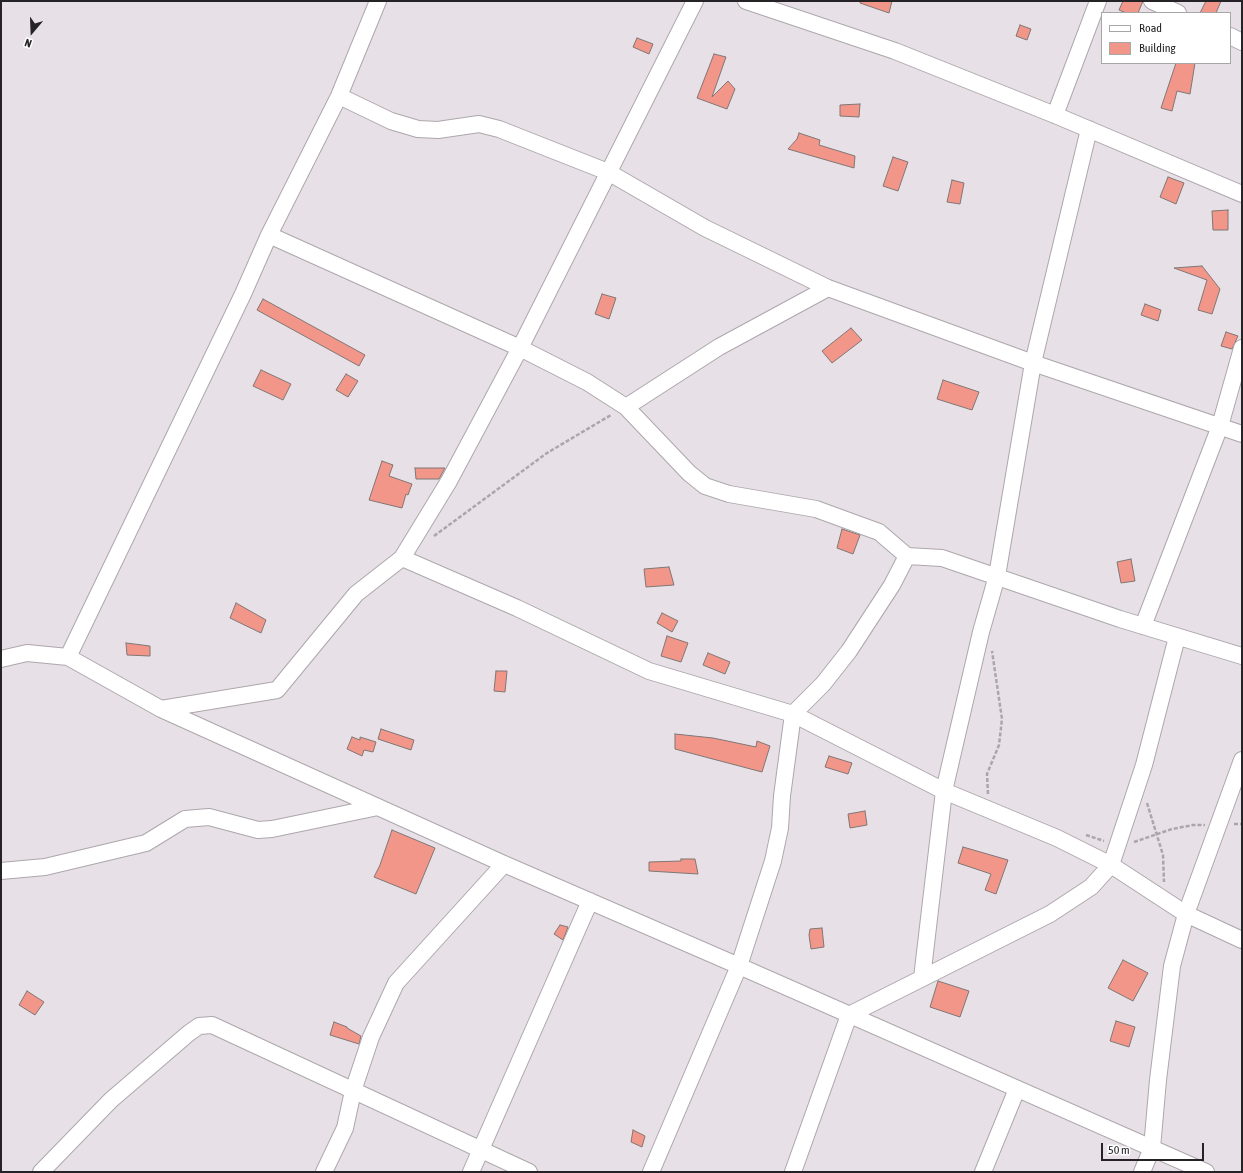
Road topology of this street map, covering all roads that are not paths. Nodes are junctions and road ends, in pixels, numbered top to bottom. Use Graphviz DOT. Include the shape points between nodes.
graph roads {
  1 [pos="378,1"];
  2 [pos="695,1"];
  3 [pos="746,1"];
  4 [pos="1098,1"];
  5 [pos="1152,1"];
  6 [pos="1176,12"];
  7 [pos="1231,36"];
  8 [pos="1242,42"];
  9 [pos="339,96"];
  10 [pos="1055,115"];
  11 [pos="1089,129"];
  12 [pos="608,172"];
  13 [pos="1242,194"];
  14 [pos="269,235"];
  15 [pos="828,288"];
  16 [pos="520,348"];
  17 [pos="1242,348"];
  18 [pos="1033,363"];
  19 [pos="626,407"];
  20 [pos="1220,426"];
  21 [pos="1242,434"];
  22 [pos="907,556"];
  23 [pos="402,558"];
  24 [pos="997,576"];
  25 [pos="1143,626"];
  26 [pos="1177,637"];
  27 [pos="68,656"];
  28 [pos="1242,656"];
  29 [pos="1,660"];
  30 [pos="161,709"];
  31 [pos="793,714"];
  32 [pos="1242,760"];
  33 [pos="944,791"];
  34 [pos="378,807"];
  35 [pos="504,864"];
  36 [pos="1111,865"];
  37 [pos="1,870"];
  38 [pos="590,901"];
  39 [pos="1186,914"];
  40 [pos="1242,940"];
  41 [pos="739,966"];
  42 [pos="922,978"];
  43 [pos="849,1015"];
  44 [pos="1017,1089"];
  45 [pos="353,1091"];
  46 [pos="1152,1148"];
  47 [pos="481,1150"];
  48 [pos="41,1172"];
  49 [pos="324,1172"];
  50 [pos="471,1172"];
  51 [pos="529,1172"];
  52 [pos="651,1172"];
  53 [pos="794,1172"];
  54 [pos="983,1172"];
  55 [pos="1142,1172"];
  56 [pos="1206,1172"];
  1 -- 9 [label="street"];
  2 -- 12 [label="street"];
  3 -- 10 [label="street" via="895,51"];
  4 -- 10 [label="street"];
  5 -- 6 [label="street"];
  7 -- 8 [label="street"];
  9 -- 12 [label="street" via="391,121 418,129 438,130 479,124 499,129"];
  9 -- 14 [label="street"];
  10 -- 11 [label="street"];
  11 -- 13 [label="street"];
  11 -- 18 [label="street"];
  12 -- 15 [label="street" via="705,228"];
  12 -- 16 [label="street"];
  14 -- 16 [label="street"];
  14 -- 27 [label="street"];
  15 -- 18 [label="street"];
  15 -- 19 [label="street" via="719,347"];
  16 -- 19 [label="street" via="587,382"];
  16 -- 23 [label="street" via="449,481"];
  17 -- 20 [label="street"];
  18 -- 20 [label="street"];
  18 -- 24 [label="street"];
  19 -- 22 [label="street" via="689,473 705,486 729,494 816,509 878,532"];
  20 -- 21 [label="street"];
  20 -- 25 [label="street"];
  22 -- 24 [label="street" via="942,558"];
  22 -- 31 [label="street" via="892,585 848,651 823,684"];
  23 -- 30 [label="street" via="356,594 277,690"];
  23 -- 31 [label="street" via="517,608 649,671"];
  24 -- 25 [label="street"];
  24 -- 33 [label="street" via="981,632"];
  25 -- 26 [label="street"];
  26 -- 28 [label="street"];
  26 -- 36 [label="street" via="1144,765"];
  27 -- 29 [label="street" via="26,654"];
  27 -- 30 [label="street"];
  30 -- 34 [label="street"];
  31 -- 33 [label="street"];
  31 -- 41 [label="street" via="780,828"];
  32 -- 39 [label="street"];
  33 -- 36 [label="street" via="1057,838"];
  33 -- 42 [label="street"];
  34 -- 35 [label="street"];
  34 -- 37 [label="street" via="266,829 248,828 209,817 186,819 146,843 45,868"];
  35 -- 38 [label="street"];
  35 -- 45 [label="street" via="396,983 371,1037"];
  36 -- 39 [label="street"];
  36 -- 42 [label="street" via="1091,887 1050,914"];
  38 -- 41 [label="street"];
  38 -- 47 [label="street"];
  39 -- 40 [label="street"];
  39 -- 46 [label="street" via="1172,966"];
  41 -- 43 [label="street"];
  41 -- 52 [label="street"];
  42 -- 43 [label="street"];
  43 -- 44 [label="street"];
  43 -- 53 [label="street"];
  44 -- 46 [label="street"];
  44 -- 54 [label="street"];
  45 -- 47 [label="street"];
  45 -- 48 [label="street" via="212,1026 199,1026 111,1100"];
  45 -- 49 [label="street" via="344,1128"];
  46 -- 55 [label="street"];
  46 -- 56 [label="street"];
  47 -- 50 [label="street"];
  47 -- 51 [label="street"];
}
